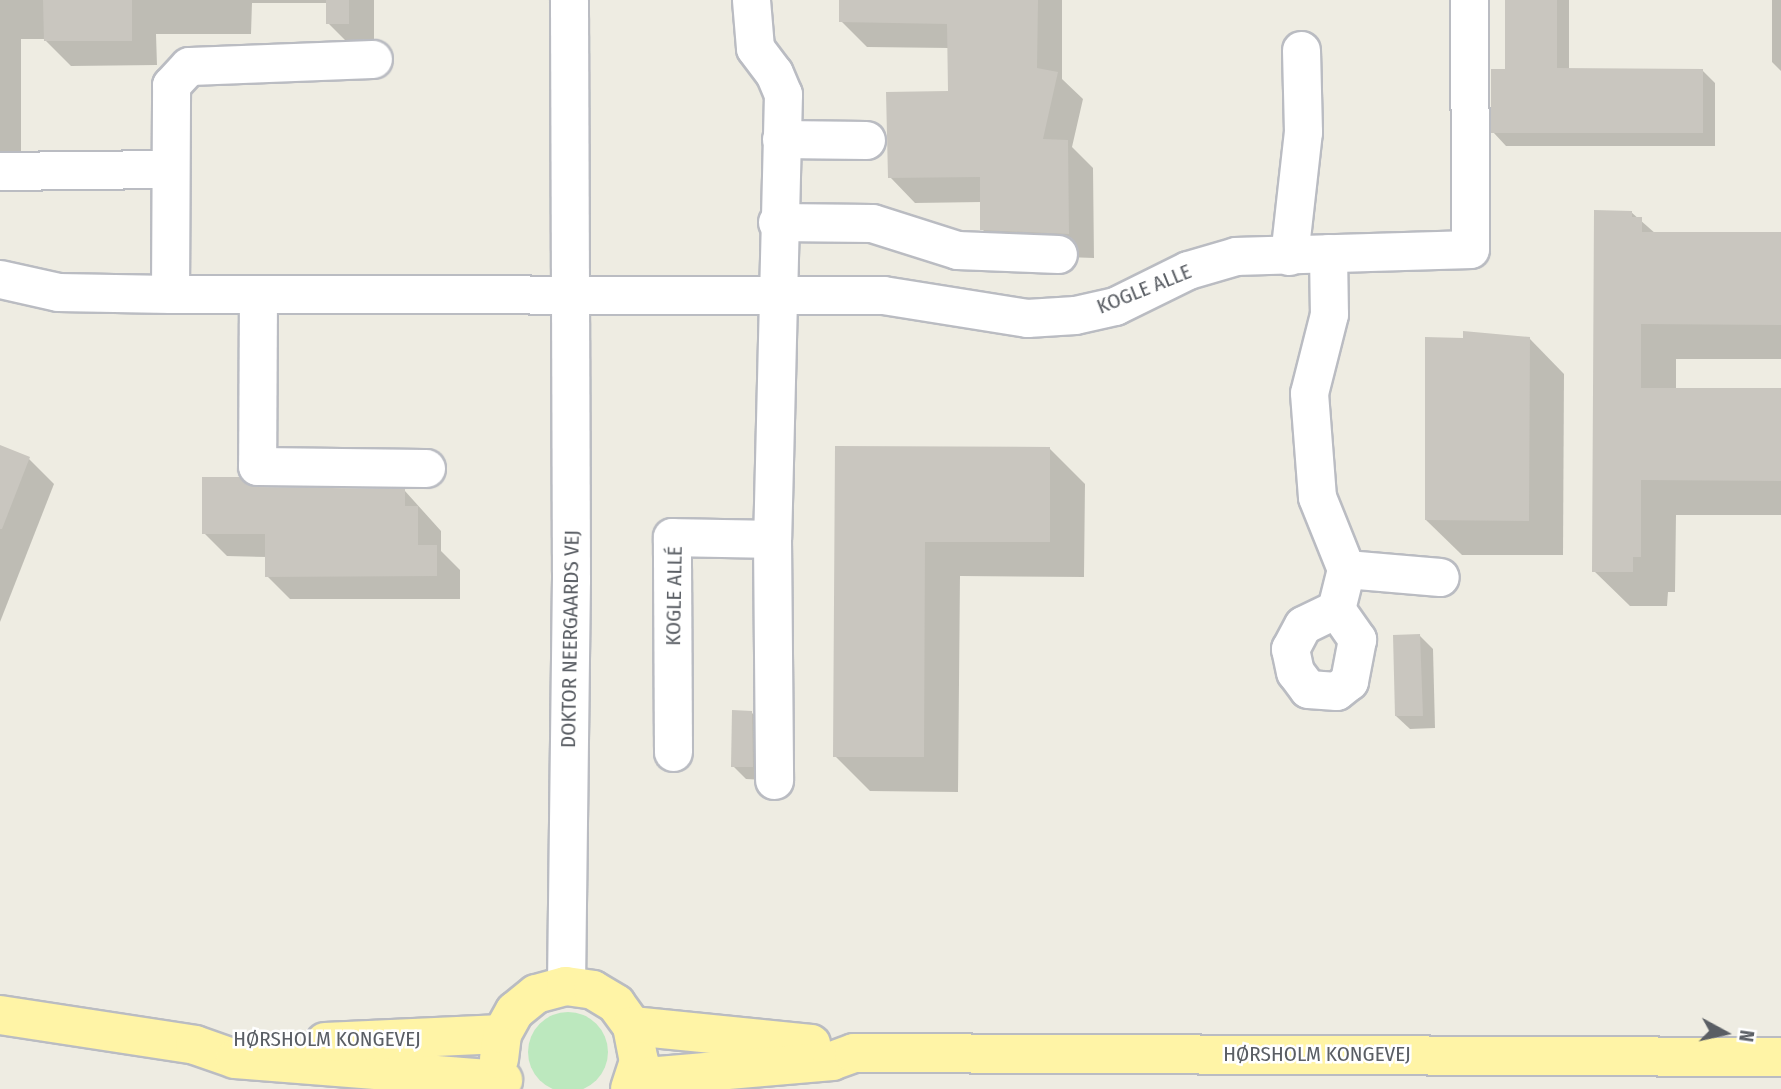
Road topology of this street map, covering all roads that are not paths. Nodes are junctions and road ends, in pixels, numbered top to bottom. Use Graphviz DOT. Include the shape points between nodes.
graph roads {
  1 [pos="569,0"];
  2 [pos="751,0"];
  3 [pos="1469,0"];
  4 [pos="1301,50"];
  5 [pos="373,59"];
  6 [pos="781,139"];
  7 [pos="866,140"];
  8 [pos="168,169"];
  9 [pos="0,171"];
  10 [pos="777,222"];
  11 [pos="1328,253"];
  12 [pos="1058,254"];
  13 [pos="1289,256"];
  14 [pos="0,279"];
  15 [pos="570,292"];
  16 [pos="775,292"];
  17 [pos="170,294"];
  18 [pos="258,294"];
  19 [pos="426,468"];
  20 [pos="772,539"];
  21 [pos="1346,569"];
  22 [pos="1440,577"];
  23 [pos="1336,609"];
  24 [pos="673,752"];
  25 [pos="774,780"];
  26 [pos="566,986"];
  27 [pos="0,1015"];
  28 [pos="632,1027"];
  29 [pos="502,1034"];
  30 [pos="195,1045"];
  31 [pos="854,1053"];
  32 [pos="1781,1057"];
  33 [pos="632,1084"];
  34 [pos="505,1085"];
  1 -- 15 [label="street, DOKTOR NEERGAARDS VEJ"];
  2 -- 6 [label="street" via="755,48 783,94"];
  3 -- 11 [label="street, KOGLE ALLE" via="1470,248"];
  4 -- 13 [label="street" via="1303,132"];
  5 -- 8 [label="street" via="189,66 171,85"];
  6 -- 7 [label="street"];
  6 -- 10 [label="street"];
  8 -- 9 [label="street"];
  8 -- 17 [label="street"];
  10 -- 12 [label="street" via="872,223 957,250"];
  10 -- 16 [label="street"];
  11 -- 13 [label="street, KOGLE ALLE"];
  11 -- 21 [label="street" via="1329,314 1310,393 1311,440 1317,497"];
  13 -- 16 [label="street, KOGLE ALLE" via="1236,256 1188,270 1115,306 1075,315 1027,318 883,295"];
  14 -- 17 [label="street" via="58,292"];
  15 -- 16 [label="street, KOGLE ALLE"];
  15 -- 18 [label="street"];
  15 -- 26 [label="street, DOKTOR NEERGAARDS VEJ"];
  16 -- 20 [label="street"];
  17 -- 18 [label="street"];
  18 -- 19 [label="street" via="257,466"];
  20 -- 24 [label="street, KOGLE ALLÉ" via="672,537"];
  20 -- 25 [label="street"];
  21 -- 22 [label="street"];
  21 -- 23 [label="street"];
  26 -- 28 [label="main road" via="593,990 616,1004"];
  26 -- 29 [label="main road" via="536,994 515,1011"];
  27 -- 30 [label="main road, HØRSHOLM KONGEVEJ"];
  28 -- 31 [label="main road, HØRSHOLM KONGEVEJ" via="828,1045"];
  28 -- 33 [label="main road" via="639,1061"];
  29 -- 30 [label="main road, HØRSHOLM KONGEVEJ" via="375,1043 238,1035"];
  29 -- 34 [label="main road" via="499,1058"];
  30 -- 34 [label="main road, HØRSHOLM KONGEVEJ" via="235,1059"];
  31 -- 32 [label="main road, HØRSHOLM KONGEVEJ"];
  31 -- 33 [label="main road, HØRSHOLM KONGEVEJ" via="832,1061"];
}
